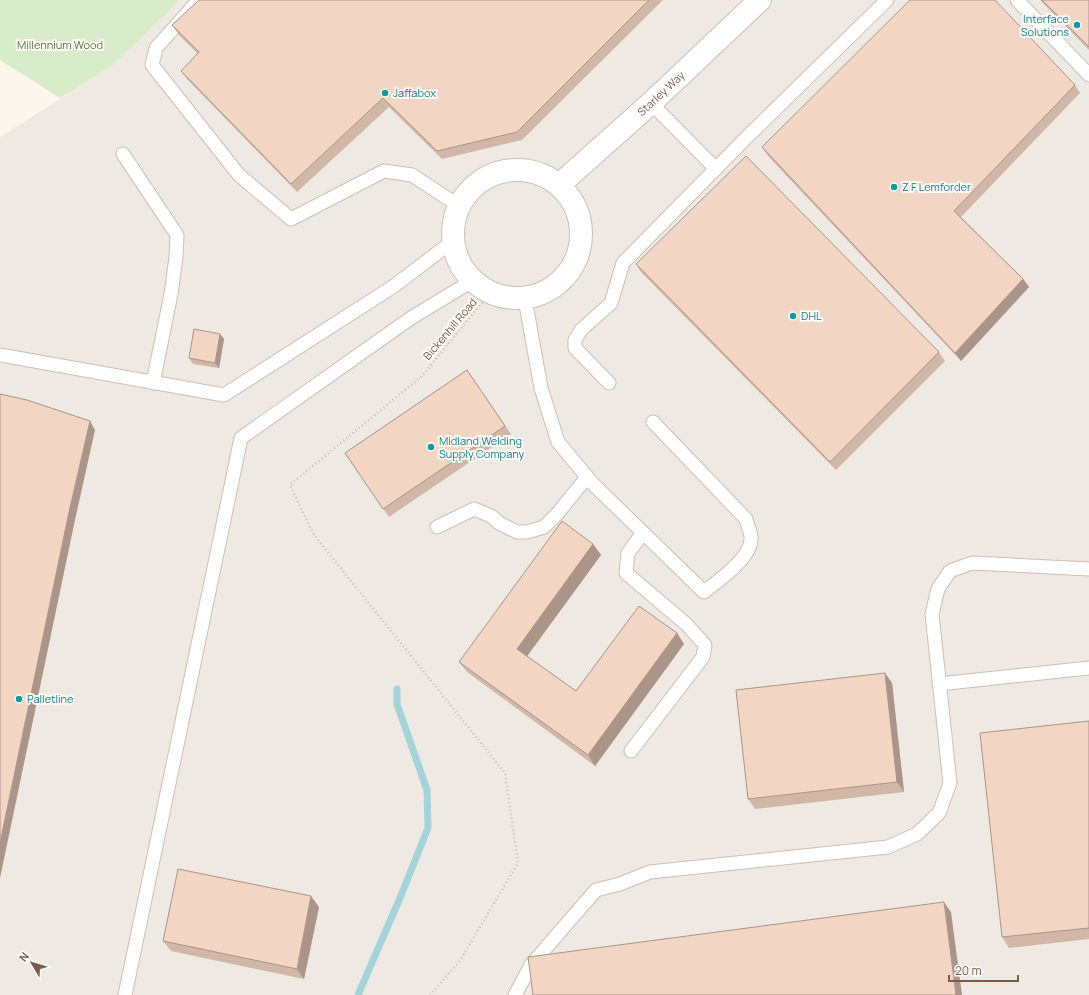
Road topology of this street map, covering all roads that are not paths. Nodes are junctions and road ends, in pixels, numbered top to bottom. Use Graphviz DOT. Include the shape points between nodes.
graph roads {
  1 [pos="199,0"];
  2 [pos="760,0"];
  3 [pos="887,0"];
  4 [pos="1017,0"];
  5 [pos="1089,76"];
  6 [pos="651,103"];
  7 [pos="123,154"];
  8 [pos="716,169"];
  9 [pos="559,185"];
  10 [pos="459,206"];
  11 [pos="453,241"];
  12 [pos="472,281"];
  13 [pos="525,299"];
  14 [pos="0,355"];
  15 [pos="153,382"];
  16 [pos="609,383"];
  17 [pos="653,422"];
  18 [pos="587,478"];
  19 [pos="437,527"];
  20 [pos="643,533"];
  21 [pos="1089,569"];
  22 [pos="1089,668"];
  23 [pos="939,684"];
  24 [pos="631,751"];
  25 [pos="125,995"];
  26 [pos="515,995"];
  1 -- 10 [label="lane" via="156,48 152,65 239,175 291,219 384,171 412,175"];
  2 -- 6 [label="street, Starley Way"];
  3 -- 8 [label="lane"];
  4 -- 5 [label="lane"];
  6 -- 8 [label="lane"];
  6 -- 9 [label="street, Starley Way"];
  7 -- 15 [label="lane" via="177,235 171,294"];
  8 -- 16 [label="lane" via="623,263 611,303 577,336 575,348"];
  9 -- 10 [label="street" via="528,170 510,170 482,181 470,190"];
  9 -- 13 [label="street" via="574,202 581,223 582,237 577,259 560,282 541,294"];
  10 -- 11 [label="street" via="453,228"];
  11 -- 12 [label="street" via="459,263"];
  11 -- 15 [label="lane" via="394,286 224,395"];
  12 -- 13 [label="street" via="490,293"];
  12 -- 25 [label="lane" via="411,318 242,438"];
  13 -- 18 [label="lane" via="541,388 558,442"];
  14 -- 15 [label="lane"];
  17 -- 20 [label="lane" via="746,520 751,538 748,551 704,592"];
  18 -- 19 [label="lane" via="544,527 517,532 474,509"];
  18 -- 20 [label="lane"];
  20 -- 24 [label="lane" via="628,553 626,573 686,624 705,644 703,657"];
  21 -- 23 [label="lane" via="972,563 950,571 938,590 932,614"];
  22 -- 23 [label="lane"];
  23 -- 26 [label="lane" via="950,783 939,813 917,834 888,847 650,872 596,890 531,965"];
}
